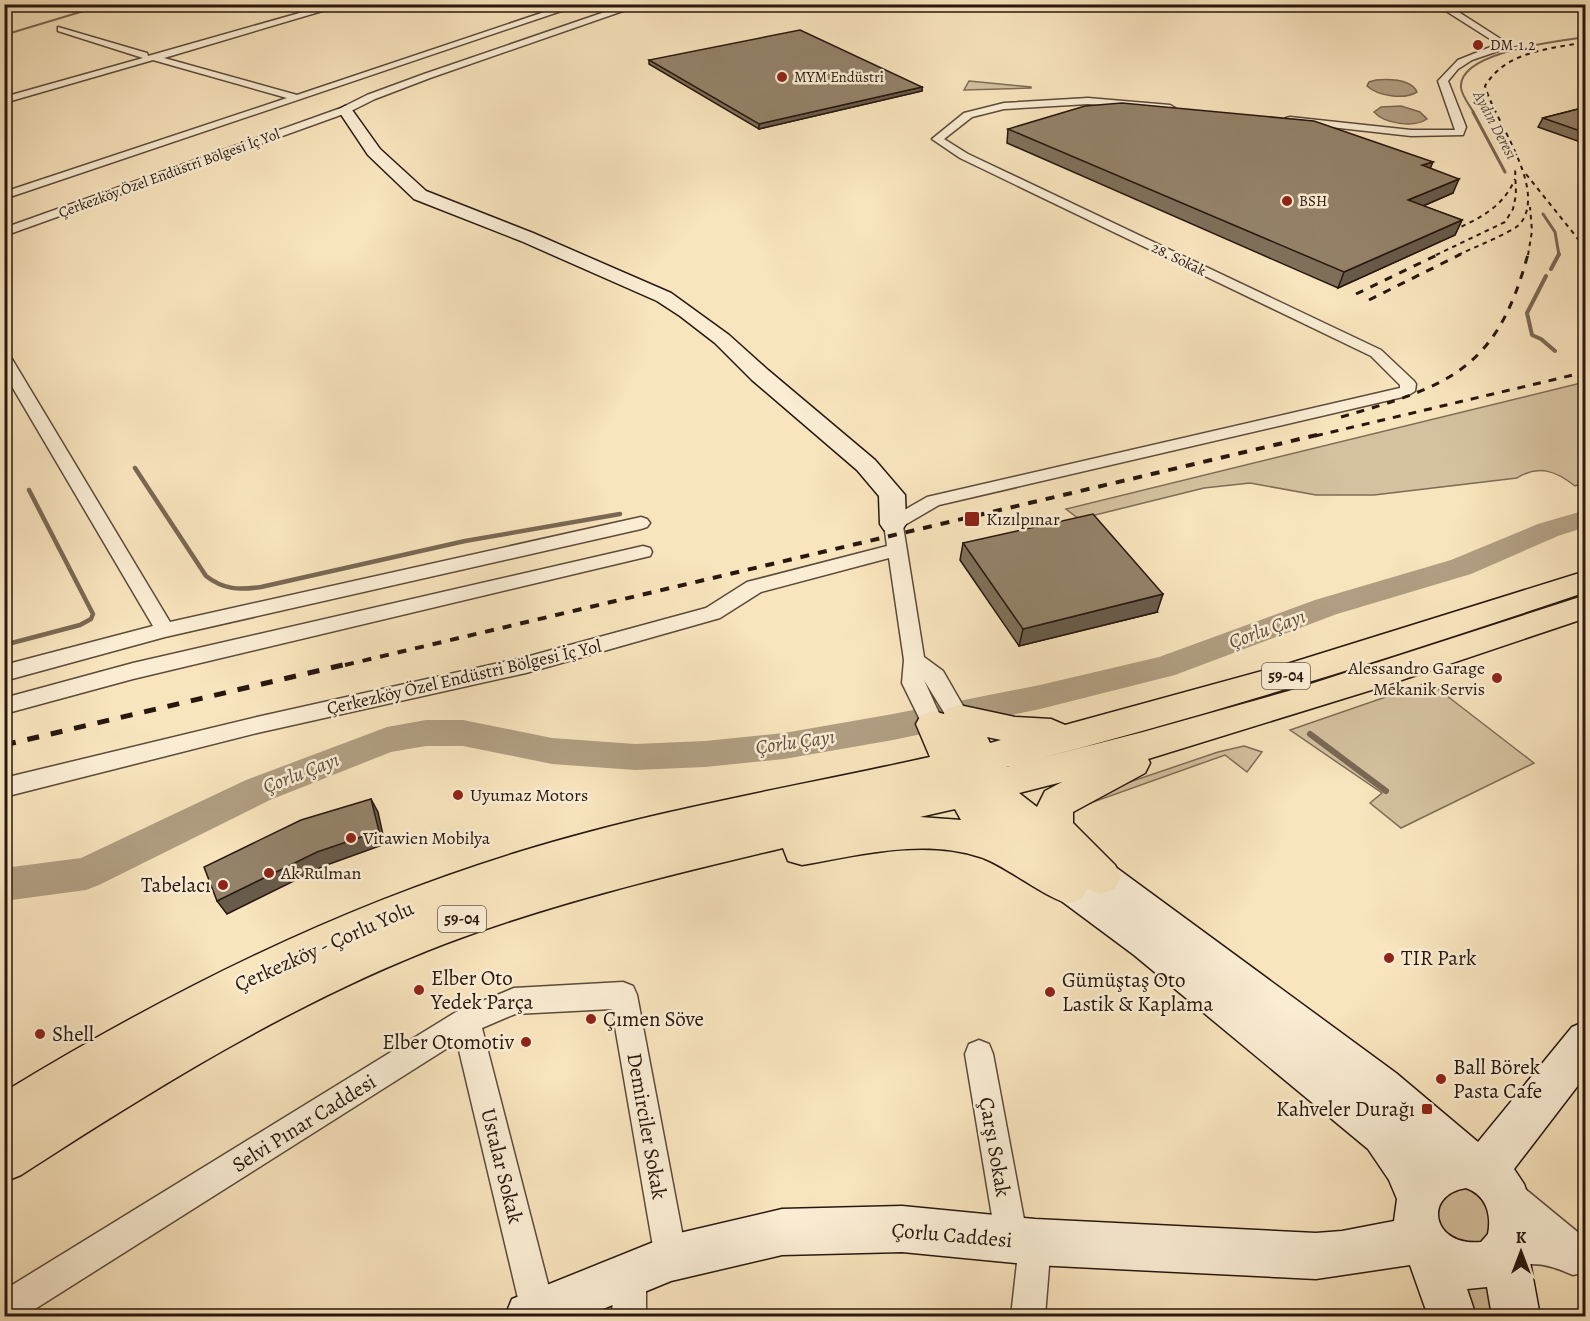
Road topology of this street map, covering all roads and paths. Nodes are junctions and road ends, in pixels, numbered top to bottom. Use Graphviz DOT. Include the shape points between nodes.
graph roads {
  1 [pos="325,4"];
  2 [pos="342,4"];
  3 [pos="578,4"];
  4 [pos="639,4"];
  5 [pos="1440,4"];
  6 [pos="61,29"];
  7 [pos="149,56"];
  8 [pos="4,94"];
  9 [pos="298,98"];
  10 [pos="4,100"];
  11 [pos="1176,109"];
  12 [pos="340,112"];
  13 [pos="1276,119"];
  14 [pos="4,196"];
  15 [pos="4,232"];
  16 [pos="4,359"];
  17 [pos="641,523"];
  18 [pos="893,524"];
  19 [pos="897,550"];
  20 [pos="643,552"];
  21 [pos="1586,581"];
  22 [pos="1586,606"];
  23 [pos="165,630"];
  24 [pos="914,660"];
  25 [pos="4,673"];
  26 [pos="4,705"];
  27 [pos="946,721"];
  28 [pos="1194,732"];
  29 [pos="1075,734"];
  30 [pos="973,775"];
  31 [pos="868,785"];
  32 [pos="11,787"];
  33 [pos="671,844"];
  34 [pos="1085,881"];
  35 [pos="623,995"];
  36 [pos="466,1021"];
  37 [pos="1586,1041"];
  38 [pos="979,1054"];
  39 [pos="4,1119"];
  40 [pos="4,1158"];
  41 [pos="1493,1174"];
  42 [pos="1415,1232"];
  43 [pos="1023,1241"];
  44 [pos="1505,1251"];
  45 [pos="1586,1261"];
  46 [pos="1586,1266"];
  47 [pos="643,1283"];
  48 [pos="4,1310"];
  49 [pos="533,1314"];
  50 [pos="1028,1317"];
  51 [pos="1452,1317"];
  52 [pos="1516,1317"];
  1 -- 7 [label="street"];
  2 -- 7 [label="street"];
  3 -- 9 [label="street, Çerkezköy Özel Endüstri Bölgesi İç Yol"];
  4 -- 12 [label="street, Çerkezköy Özel Endüstri Bölgesi İç Yol" via="437,72"];
  5 -- 13 [label="street" via="1503,43 1502,47 1468,57 1451,69 1443,81 1461,127 1459,133 1411,133"];
  6 -- 7 [label="street"];
  7 -- 8 [label="street"];
  7 -- 9 [label="street"];
  7 -- 10 [label="street"];
  9 -- 14 [label="street, Çerkezköy Özel Endüstri Bölgesi İç Yol"];
  11 -- 18 [label="street, 28. Sokak" via="1088,101 1004,106 968,115 937,139 964,156 1376,354 1408,384 1407,391 933,501"];
  12 -- 15 [label="street, Çerkezköy Özel Endüstri Bölgesi İç Yol"];
  12 -- 18 [label="street" via="339,129 378,174 408,200 606,280 638,285 664,297 722,339 866,465 892,495"];
  16 -- 23 [label="street"];
  17 -- 23 [label="street"];
  18 -- 19 [label="street"];
  19 -- 24 [label="street"];
  19 -- 32 [label="street, Çerkezköy Özel Endüstri Bölgesi İç Yol" via="754,586 713,613 526,665 257,725"];
  20 -- 26 [label="street" via="133,671"];
  21 -- 29 [label="main road, 59-04 / 59-04" via="1430,633"];
  22 -- 28 [label="main road, 59-04"];
  23 -- 25 [label="street"];
  24 -- 27 [label="street" via="935,677"];
  24 -- 27 [label="street" via="913,683"];
  27 -- 29 [label="main road"];
  27 -- 30 [label="main road"];
  27 -- 31 [label="main road" via="920,751"];
  28 -- 30 [label="main road, 59-04"];
  28 -- 34 [label="main road" via="1058,802 1053,816 1056,830"];
  29 -- 30 [label="main road, 59-04 / 59-04"];
  30 -- 31 [label="main road, 59-04 / 59-04"];
  30 -- 33 [label="main road, 59-04"];
  30 -- 34 [label="main road" via="979,818 1003,838"];
  31 -- 33 [label="main road, 59-04 / 59-04"];
  33 -- 34 [label="main road" via="790,851 917,834 947,835 978,840"];
  33 -- 39 [label="main road, Çerkezköy - Çorlu Yolu / 59-04" via="549,859 428,900 322,943 206,998"];
  33 -- 40 [label="main road, 59-04" via="436,928 330,972 216,1028"];
  34 -- 41 [label="street" via="1381,1089"];
  34 -- 42 [label="street" via="1175,965 1383,1134 1406,1166"];
  35 -- 36 [label="street, Selvi Pınar Caddesi" via="514,1001"];
  35 -- 47 [label="street, Demirciler Sokak"];
  36 -- 48 [label="street, Selvi Pınar Caddesi"];
  36 -- 49 [label="street, Ustalar Sokak"];
  37 -- 41 [label="street"];
  38 -- 43 [label="street, Çarşı Sokak"];
  41 -- 42 [label="street" via="1458,1166 1442,1170"];
  41 -- 44 [label="street" via="1512,1219"];
  41 -- 45 [label="street"];
  42 -- 43 [label="street, Çorlu Caddesi" via="1328,1256"];
  42 -- 44 [label="street" via="1445,1262 1470,1266 1495,1261"];
  42 -- 51 [label="street"];
  43 -- 47 [label="street, Çorlu Caddesi" via="902,1229 782,1232"];
  43 -- 50 [label="street, Çarşı Sokak"];
  44 -- 46 [label="street" via="1551,1249"];
  44 -- 52 [label="street"];
  47 -- 49 [label="street, Çorlu Caddesi"];
}
